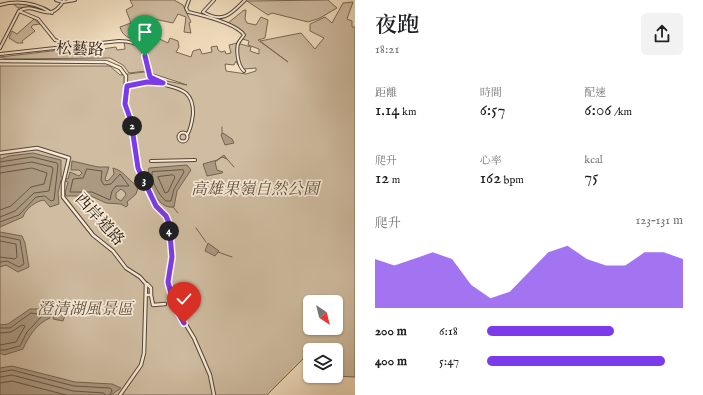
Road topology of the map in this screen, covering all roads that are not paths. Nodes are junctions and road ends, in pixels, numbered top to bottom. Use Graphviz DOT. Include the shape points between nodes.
graph roads {
  1 [pos="56,0"];
  2 [pos="76,0"];
  3 [pos="189,0"];
  4 [pos="214,0"];
  5 [pos="245,0"];
  6 [pos="64,1"];
  7 [pos="0,5"];
  8 [pos="19,11"];
  9 [pos="52,13"];
  10 [pos="70,46"];
  11 [pos="0,48"];
  12 [pos="0,54"];
  13 [pos="0,61"];
  14 [pos="244,71"];
  15 [pos="127,80"];
  16 [pos="163,83"];
  17 [pos="127,86"];
  18 [pos="126,95"];
  19 [pos="187,135"];
  20 [pos="0,153"];
  21 [pos="195,160"];
  22 [pos="151,161"];
  23 [pos="146,284"];
  24 [pos="147,295"];
  25 [pos="151,295"];
  26 [pos="165,304"];
  27 [pos="120,395"];
  28 [pos="214,395"];
  1 -- 6 [label="street"];
  2 -- 6 [label="street"];
  3 -- 14 [label="street" via="186,8 188,12 199,13 234,26 242,32 244,35 237,49 240,66"];
  4 -- 5 [label="street" via="204,12 220,18 230,15"];
  6 -- 9 [label="street"];
  7 -- 9 [label="street" via="25,1"];
  8 -- 9 [label="street" via="26,8"];
  8 -- 10 [label="street" via="38,19 55,40"];
  8 -- 11 [label="street"];
  10 -- 12 [label="street"];
  10 -- 16 [label="street" via="119,40 136,43 144,53 150,77"];
  13 -- 15 [label="street, 松藝路" via="106,62 120,68"];
  15 -- 17 [label="street"];
  15 -- 18 [label="street"];
  16 -- 17 [label="street" via="147,82"];
  16 -- 19 [label="street" via="184,92 191,101 192,117"];
  17 -- 18 [label="street"];
  18 -- 28 [label="street" via="125,104 131,121 138,168 156,206 169,223 172,257 168,282 174,305 204,360"];
  19 -- 19 [label="street" via="182,133 179,139 186,141"];
  20 -- 23 [label="street, 西岸道路" via="37,148 69,158 63,183 63,198 93,235"];
  21 -- 22 [label="street"];
  23 -- 24 [label="street"];
  23 -- 25 [label="street, 西岸道路" via="151,289"];
  24 -- 25 [label="street"];
  24 -- 27 [label="street" via="141,365"];
  25 -- 26 [label="street, 西岸道路" via="153,305"];
}
